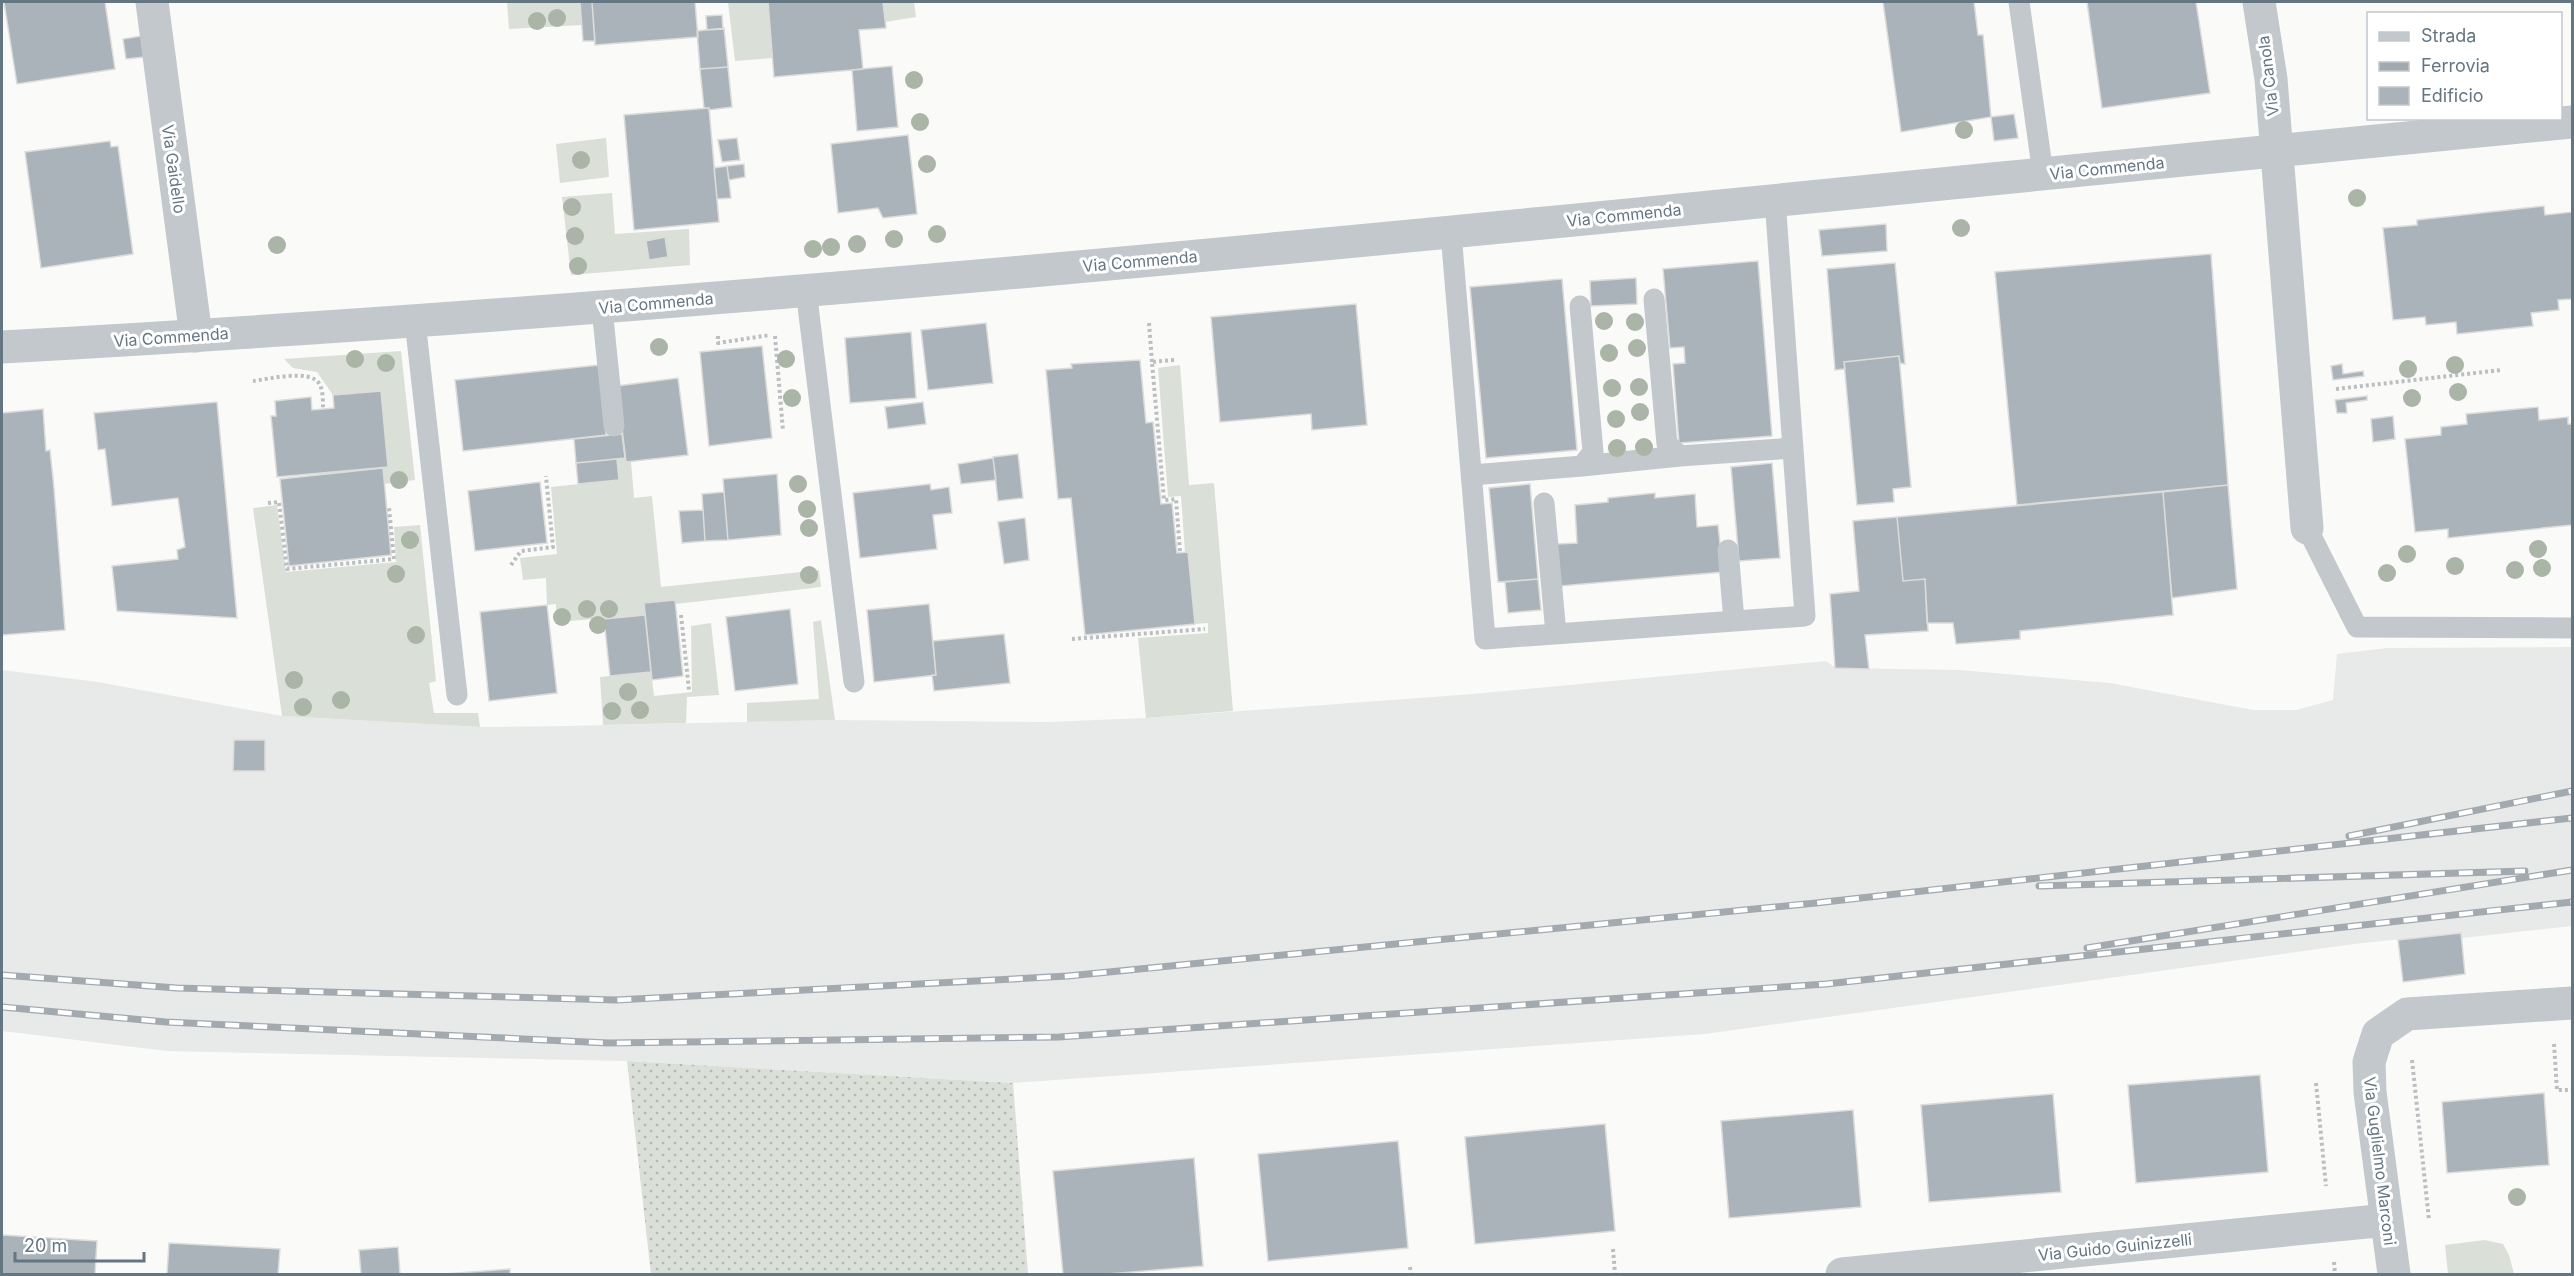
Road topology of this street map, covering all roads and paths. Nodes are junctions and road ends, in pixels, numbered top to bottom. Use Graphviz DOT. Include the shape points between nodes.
graph roads {
  1 [pos="152,2"];
  2 [pos="2019,2"];
  3 [pos="2259,2"];
  4 [pos="2572,122"];
  5 [pos="2276,150"];
  6 [pos="2043,174"];
  7 [pos="1775,199"];
  8 [pos="1451,233"];
  9 [pos="806,290"];
  10 [pos="1654,299"];
  11 [pos="1580,306"];
  12 [pos="602,308"];
  13 [pos="415,321"];
  14 [pos="1149,323"];
  15 [pos="717,329"];
  16 [pos="196,336"];
  17 [pos="2,347"];
  18 [pos="1174,360"];
  19 [pos="1152,362"];
  20 [pos="2501,370"];
  21 [pos="253,381"];
  22 [pos="2296,393"];
  23 [pos="324,408"];
  24 [pos="614,426"];
  25 [pos="783,431"];
  26 [pos="1792,448"];
  27 [pos="1680,456"];
  28 [pos="1582,466"];
  29 [pos="1472,475"];
  30 [pos="546,476"];
  31 [pos="268,503"];
  32 [pos="1544,503"];
  33 [pos="389,508"];
  34 [pos="2307,528"];
  35 [pos="1728,550"];
  36 [pos="1180,552"];
  37 [pos="511,565"];
  38 [pos="681,615"];
  39 [pos="1734,621"];
  40 [pos="2572,628"];
  41 [pos="1205,629"];
  42 [pos="1556,634"];
  43 [pos="1072,639"];
  44 [pos="854,682"];
  45 [pos="689,690"];
  46 [pos="457,695"];
  47 [pos="2572,1003"];
  48 [pos="2407,1014"];
  49 [pos="2554,1044"];
  50 [pos="2316,1083"];
  51 [pos="2572,1090"];
  52 [pos="2388,1220"];
  53 [pos="2330,1226"];
  54 [pos="2430,1226"];
  55 [pos="1613,1249"];
  56 [pos="1410,1268"];
  57 [pos="1411,1275"];
  58 [pos="1615,1275"];
  59 [pos="1842,1275"];
  60 [pos="2335,1275"];
  61 [pos="2394,1275"];
  1 -- 16 [label="street, Via Gaidello"];
  2 -- 6 [label="lane"];
  3 -- 5 [label="street, Via Canola" via="2271,80"];
  4 -- 5 [label="street, Via Commenda"];
  5 -- 6 [label="street, Via Commenda"];
  5 -- 22 [label="street"];
  6 -- 7 [label="street, Via Commenda"];
  7 -- 8 [label="street, Via Commenda"];
  7 -- 26 [label="lane"];
  8 -- 9 [label="street, Via Commenda"];
  8 -- 29 [label="lane"];
  9 -- 12 [label="street, Via Commenda"];
  9 -- 44 [label="lane"];
  10 -- 27 [label="lane" via="1667,444"];
  11 -- 28 [label="lane" via="1593,452"];
  12 -- 13 [label="street, Via Commenda"];
  12 -- 24 [label="lane"];
  13 -- 16 [label="street, Via Commenda"];
  13 -- 46 [label="lane"];
  14 -- 19 [label="path"];
  15 -- 25 [label="path" via="718,343 775,334"];
  16 -- 17 [label="street, Via Commenda"];
  18 -- 19 [label="path"];
  19 -- 36 [label="path" via="1164,500 1176,499"];
  20 -- 22 [label="path"];
  21 -- 23 [label="path" via="304,375 314,378 320,385"];
  22 -- 34 [label="street"];
  26 -- 27 [label="lane"];
  26 -- 39 [label="lane" via="1805,616"];
  27 -- 28 [label="lane"];
  28 -- 29 [label="lane"];
  29 -- 42 [label="lane" via="1485,639"];
  30 -- 37 [label="path" via="553,547 520,551"];
  31 -- 33 [label="path" via="279,502 287,569 394,559"];
  32 -- 42 [label="lane"];
  34 -- 40 [label="lane" via="2357,627"];
  35 -- 39 [label="lane"];
  38 -- 45 [label="path"];
  39 -- 42 [label="lane"];
  41 -- 43 [label="path"];
  47 -- 48 [label="street"];
  48 -- 52 [label="street, Via Guglielmo Marconi" via="2378,1034 2369,1062"];
  48 -- 54 [label="path"];
  49 -- 51 [label="path" via="2557,1090"];
  50 -- 53 [label="path"];
  52 -- 53 [label="street, Via Guido Guinizzelli"];
  52 -- 61 [label="street, Via Guglielmo Marconi"];
  53 -- 59 [label="street, Via Guido Guinizzelli"];
  53 -- 60 [label="path"];
  55 -- 58 [label="path"];
  56 -- 57 [label="path"];
}
